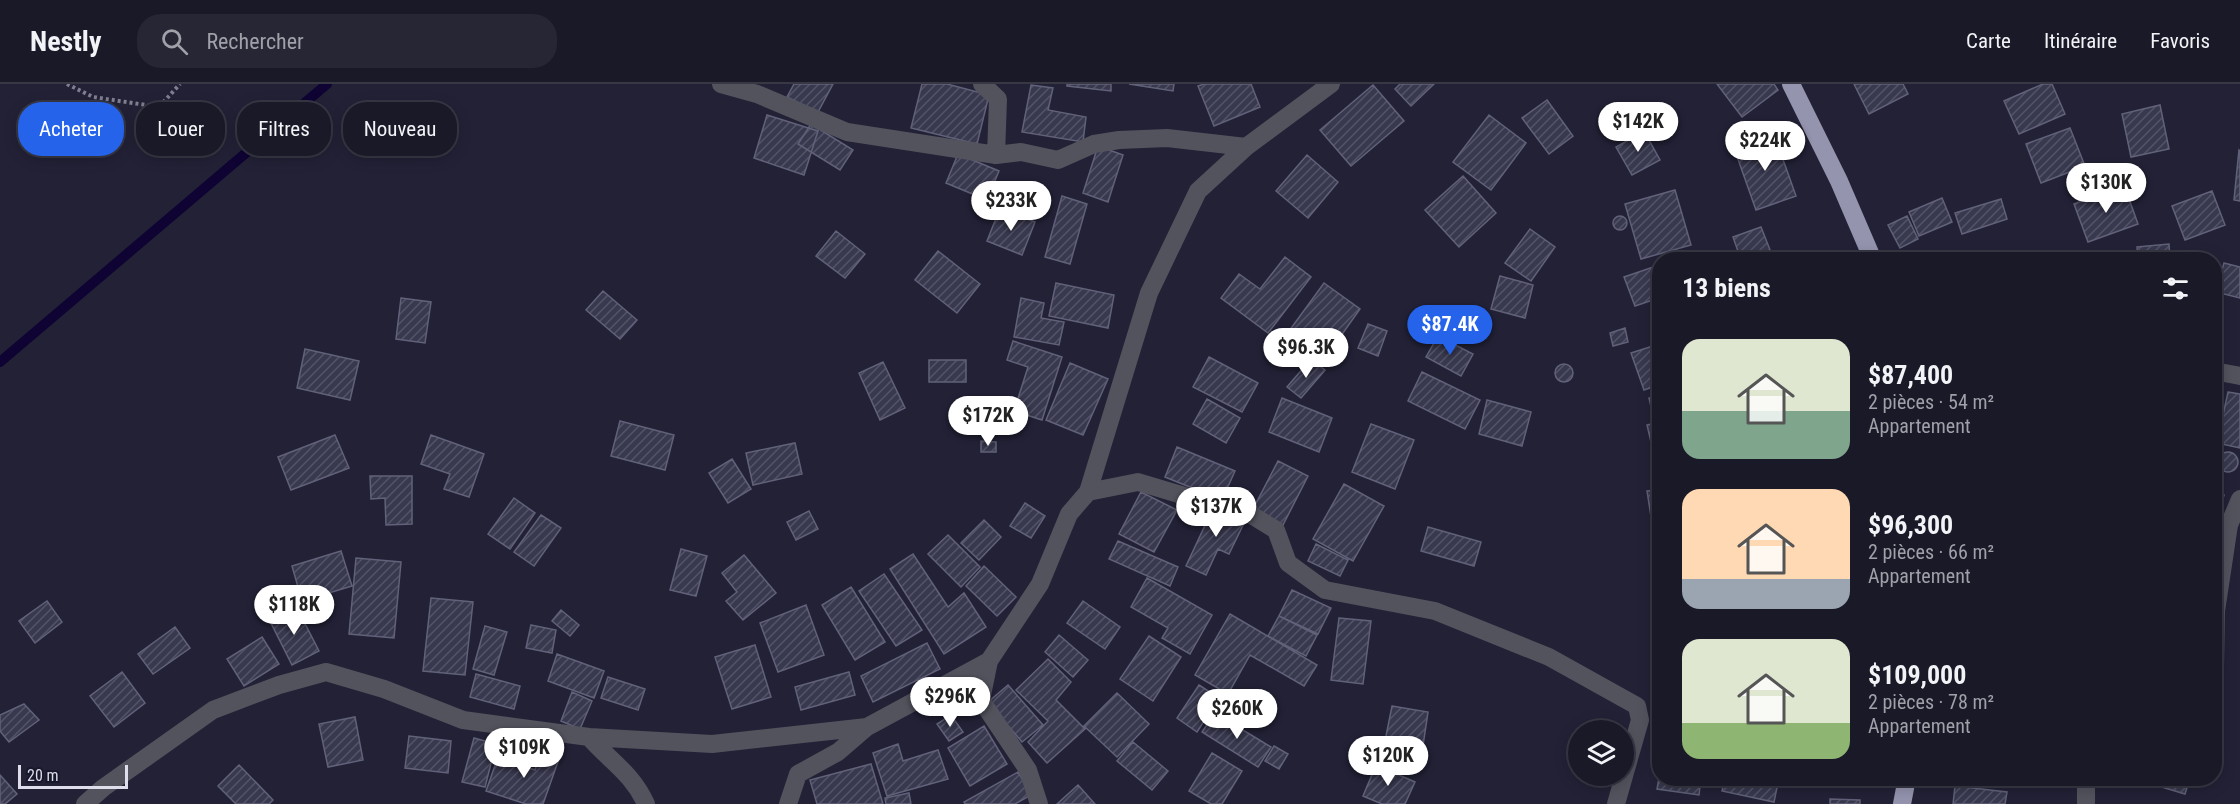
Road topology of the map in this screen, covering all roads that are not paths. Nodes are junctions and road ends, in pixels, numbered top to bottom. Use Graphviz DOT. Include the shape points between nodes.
graph roads {
  1 [pos="721,84"];
  2 [pos="982,84"];
  3 [pos="1331,84"];
  4 [pos="1791,84"];
  5 [pos="1246,147"];
  6 [pos="996,155"];
  7 [pos="1870,252"];
  8 [pos="2222,373"];
  9 [pos="2240,376"];
  10 [pos="1088,492"];
  11 [pos="2240,499"];
  12 [pos="2222,571"];
  13 [pos="989,661"];
  14 [pos="867,727"];
  15 [pos="589,737"];
  16 [pos="1905,786"];
  17 [pos="2086,786"];
  18 [pos="85,804"];
  19 [pos="646,804"];
  20 [pos="788,804"];
  21 [pos="1039,804"];
  22 [pos="1617,804"];
  23 [pos="1902,804"];
  24 [pos="2086,804"];
  1 -- 6 [label="street" via="757,94 847,132"];
  2 -- 6 [label="street" via="998,99"];
  3 -- 5 [label="street"];
  4 -- 7 [label="highway"];
  5 -- 6 [label="street" via="1167,138 1094,144 1058,159 1021,152"];
  5 -- 10 [label="street" via="1198,191 1173,238 1149,293"];
  8 -- 9 [label="street"];
  10 -- 13 [label="street" via="1069,514 1040,584"];
  10 -- 22 [label="street" via="1138,482 1224,503 1276,530 1288,563 1324,590 1435,611 1549,657 1637,706 1640,720"];
  11 -- 12 [label="street" via="2229,525"];
  13 -- 14 [label="street"];
  13 -- 21 [label="street" via="981,700 1028,770"];
  14 -- 15 [label="street" via="712,744"];
  14 -- 20 [label="street" via="838,752 798,774"];
  15 -- 18 [label="street" via="463,720 384,689 326,672 213,710"];
  15 -- 19 [label="street" via="607,758 628,773"];
  16 -- 23 [label="highway"];
  17 -- 24 [label="street"];
}
